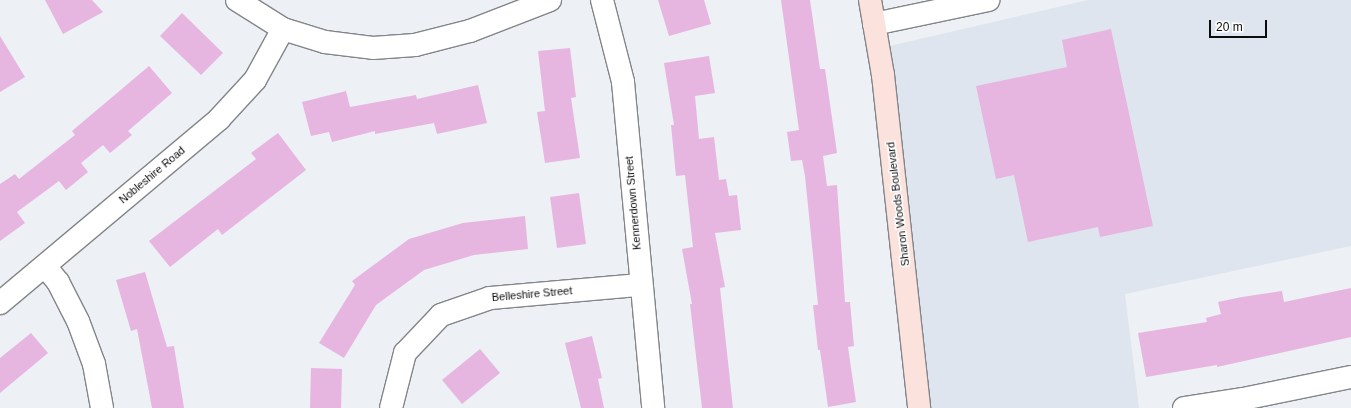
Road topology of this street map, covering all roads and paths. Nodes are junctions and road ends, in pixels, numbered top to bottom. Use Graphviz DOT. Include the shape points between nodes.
graph roads {
  1 [pos="237,0"];
  2 [pos="550,0"];
  3 [pos="602,0"];
  4 [pos="870,0"];
  5 [pos="989,0"];
  6 [pos="517,6"];
  7 [pos="874,24"];
  8 [pos="282,29"];
  9 [pos="45,266"];
  10 [pos="640,285"];
  11 [pos="0,303"];
  12 [pos="1351,377"];
  13 [pos="102,408"];
  14 [pos="391,408"];
  15 [pos="653,408"];
  16 [pos="919,408"];
  17 [pos="1184,408"];
  1 -- 8 [label="street"];
  2 -- 6 [label="street"];
  3 -- 10 [label="street, Kennerdown Street" via="623,82"];
  4 -- 7 [label="street, Sharon Woods Boulevard"];
  5 -- 7 [label="street"];
  6 -- 8 [label="street" via="470,31 415,45 373,48 325,42"];
  7 -- 16 [label="street, Sharon Woods Boulevard" via="883,75"];
  8 -- 9 [label="street, Nobleshire Road" via="255,80 219,118"];
  9 -- 11 [label="street, Nobleshire Road"];
  9 -- 13 [label="street" via="58,282 78,321 94,364"];
  10 -- 14 [label="street, Belleshire Street" via="490,298 441,315 405,353"];
  10 -- 15 [label="street, Kennerdown Street"];
  12 -- 17 [label="street" via="1243,400"];
}
